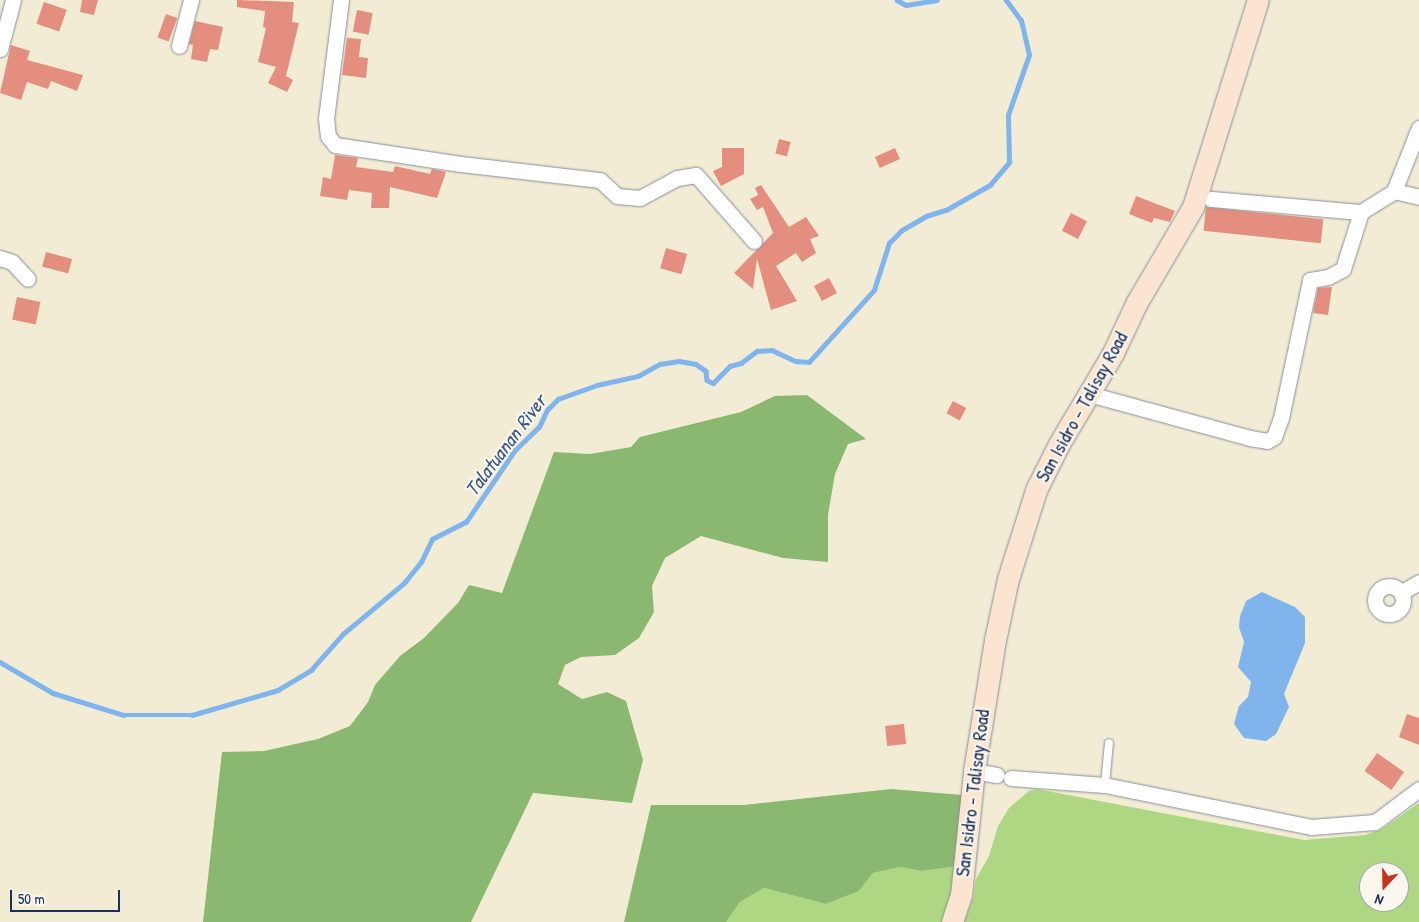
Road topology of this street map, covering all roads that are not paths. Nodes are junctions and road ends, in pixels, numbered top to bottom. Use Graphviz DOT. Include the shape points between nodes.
graph roads {
  1 [pos="13,0"];
  2 [pos="191,0"];
  3 [pos="341,0"];
  4 [pos="1258,0"];
  5 [pos="179,46"];
  6 [pos="0,49"];
  7 [pos="1419,128"];
  8 [pos="1394,192"];
  9 [pos="1419,197"];
  10 [pos="1211,199"];
  11 [pos="1361,212"];
  12 [pos="754,241"];
  13 [pos="0,258"];
  14 [pos="28,280"];
  15 [pos="1090,394"];
  16 [pos="1419,582"];
  17 [pos="1402,592"];
  18 [pos="1109,743"];
  19 [pos="974,771"];
  20 [pos="1105,786"];
  21 [pos="1419,789"];
  22 [pos="952,922"];
  1 -- 6 [label="street"];
  2 -- 5 [label="street"];
  3 -- 12 [label="street" via="326,118 328,136 335,145 600,180 616,196 640,198 677,178 696,175"];
  4 -- 15 [label="street, San Isidro - Talisay Road" via="1193,207 1141,294"];
  7 -- 8 [label="street"];
  8 -- 9 [label="street"];
  8 -- 11 [label="street"];
  10 -- 11 [label="street"];
  11 -- 15 [label="street" via="1342,268 1328,277 1310,280 1281,418 1271,439 1245,437"];
  13 -- 14 [label="street" via="12,262"];
  15 -- 19 [label="street, San Isidro - Talisay Road" via="1041,479 1008,579 986,686"];
  16 -- 17 [label="street"];
  18 -- 20 [label="lane"];
  19 -- 20 [label="street"];
  19 -- 22 [label="street, San Isidro - Talisay Road" via="961,895"];
  20 -- 21 [label="street" via="1311,827 1375,822"];
}
